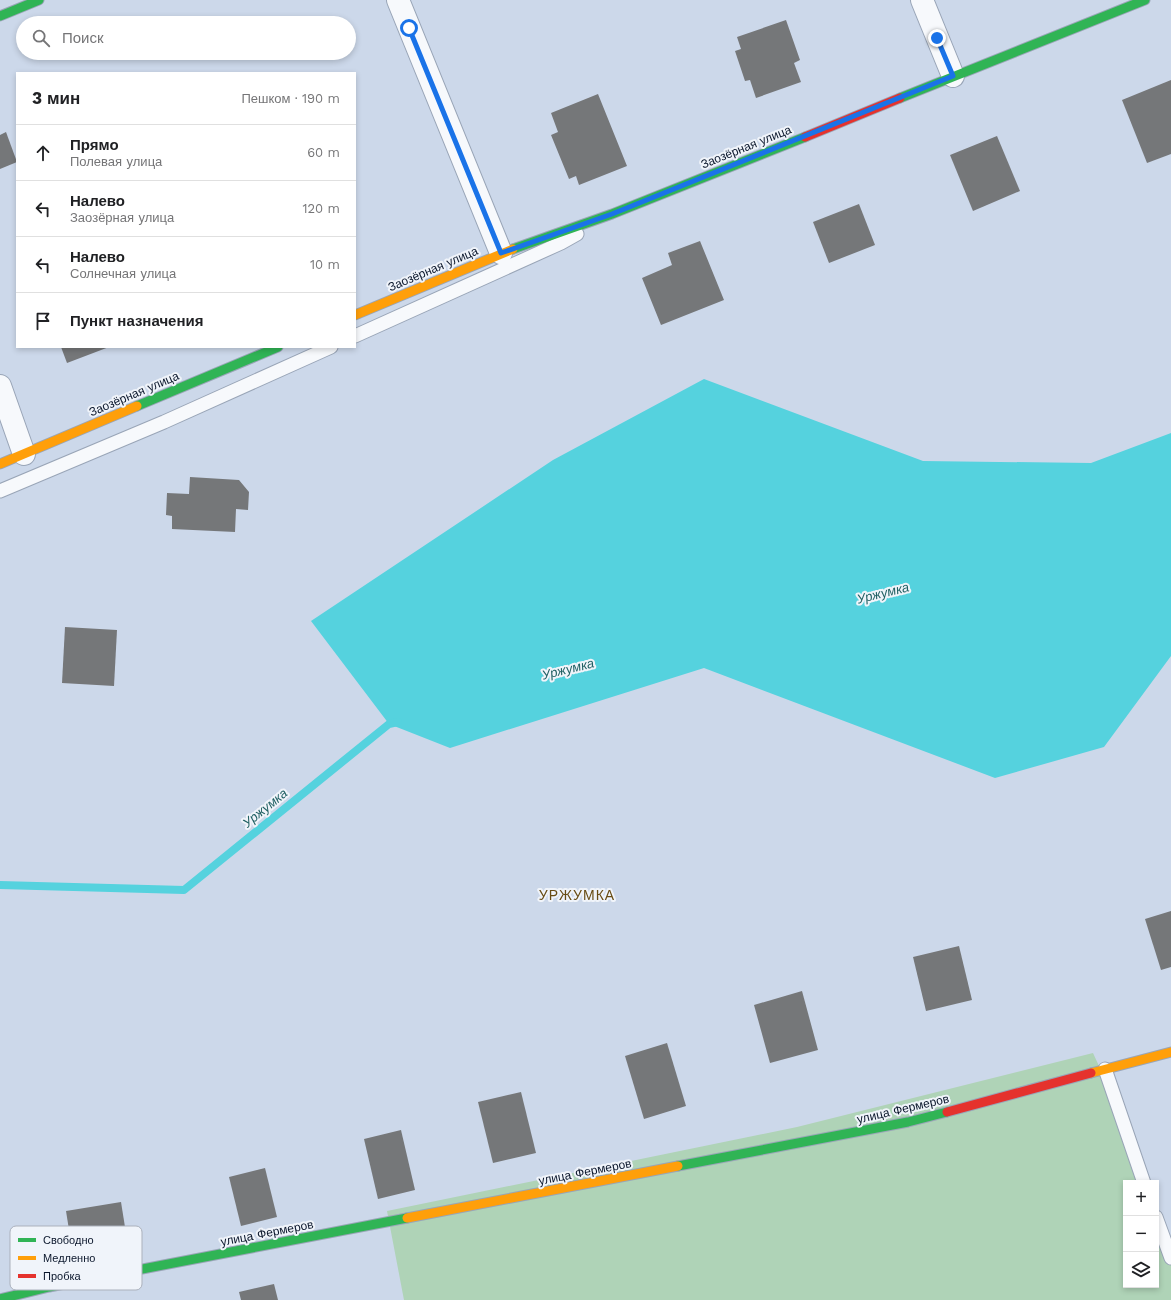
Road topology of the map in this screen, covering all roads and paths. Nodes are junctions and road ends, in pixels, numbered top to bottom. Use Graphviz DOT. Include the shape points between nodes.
graph roads {
  1 [pos="39,0"];
  2 [pos="398,0"];
  3 [pos="922,0"];
  4 [pos="1145,0"];
  5 [pos="0,16"];
  6 [pos="953,76"];
  7 [pos="612,214"];
  8 [pos="501,253"];
  9 [pos="356,315"];
  10 [pos="356,336"];
  11 [pos="276,348"];
  12 [pos="329,348"];
  13 [pos="0,386"];
  14 [pos="24,454"];
  15 [pos="0,464"];
  16 [pos="0,491"];
  17 [pos="1171,1052"];
  18 [pos="1105,1069"];
  19 [pos="1143,1180"];
  20 [pos="1159,1224"];
  21 [pos="1171,1258"];
  22 [pos="142,1269"];
  23 [pos="37,1290"];
  24 [pos="0,1299"];
  1 -- 5 [label="street"];
  2 -- 8 [label="street"];
  3 -- 6 [label="street"];
  4 -- 6 [label="street, Заозёрная улица"];
  6 -- 7 [label="street, Заозёрная улица"];
  7 -- 8 [label="street, Заозёрная улица"];
  7 -- 10 [label="lane" via="561,244"];
  8 -- 9 [label="street, Заозёрная улица"];
  11 -- 14 [label="street, Заозёрная улица"];
  12 -- 16 [label="lane" via="164,422"];
  13 -- 14 [label="street"];
  14 -- 15 [label="street, Заозёрная улица"];
  17 -- 18 [label="street, улица Фермеров"];
  18 -- 19 [label="lane"];
  18 -- 22 [label="street, улица Фермеров" via="908,1122"];
  20 -- 21 [label="lane"];
  23 -- 24 [label="street, улица Фермеров"];
}
